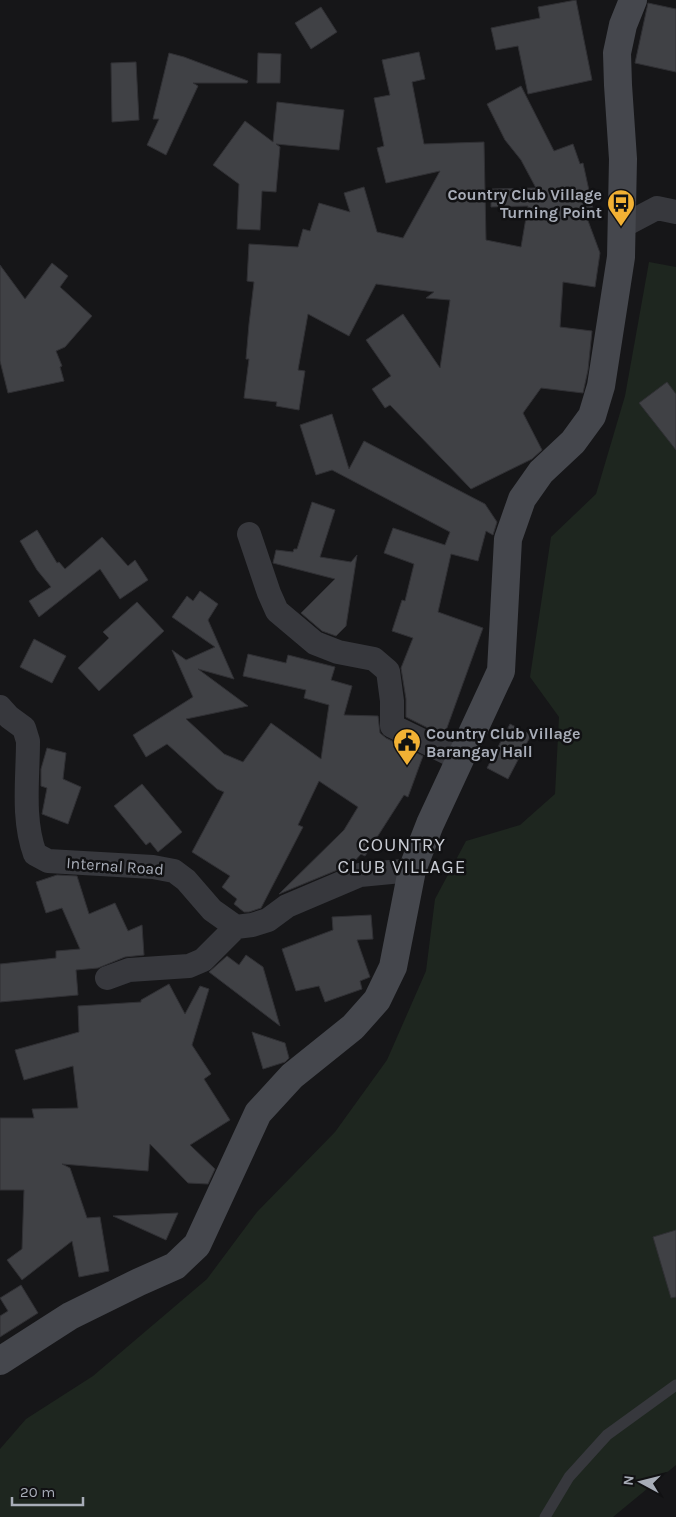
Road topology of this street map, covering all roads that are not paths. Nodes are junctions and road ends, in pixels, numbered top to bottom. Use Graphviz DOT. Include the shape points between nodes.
graph roads {
  1 [pos="633,0"];
  2 [pos="676,212"];
  3 [pos="621,227"];
  4 [pos="249,534"];
  5 [pos="0,707"];
  6 [pos="460,759"];
  7 [pos="412,870"];
  8 [pos="236,927"];
  9 [pos="107,978"];
  10 [pos="0,1361"];
  11 [pos="676,1385"];
  12 [pos="545,1517"];
  1 -- 3 [label="main road" via="623,25 618,53 623,159"];
  2 -- 3 [label="street" via="657,208"];
  3 -- 6 [label="main road" via="621,257 601,386 592,416 573,442 541,472 522,499 508,538 501,671"];
  4 -- 6 [label="street" via="268,594 277,611 315,643 338,652 374,659 388,671 392,726"];
  5 -- 8 [label="street, Internal Road" via="24,728 28,741 27,822 35,854 48,861 174,871 212,910"];
  6 -- 7 [label="main road"];
  7 -- 8 [label="street" via="360,875 287,906 268,920"];
  7 -- 10 [label="main road" via="393,967 377,1000 353,1027 292,1076 258,1113 197,1245 175,1266 70,1316"];
  8 -- 9 [label="street" via="203,960 189,966 129,970"];
  11 -- 12 [label="lane" via="607,1435 569,1477"];
}
